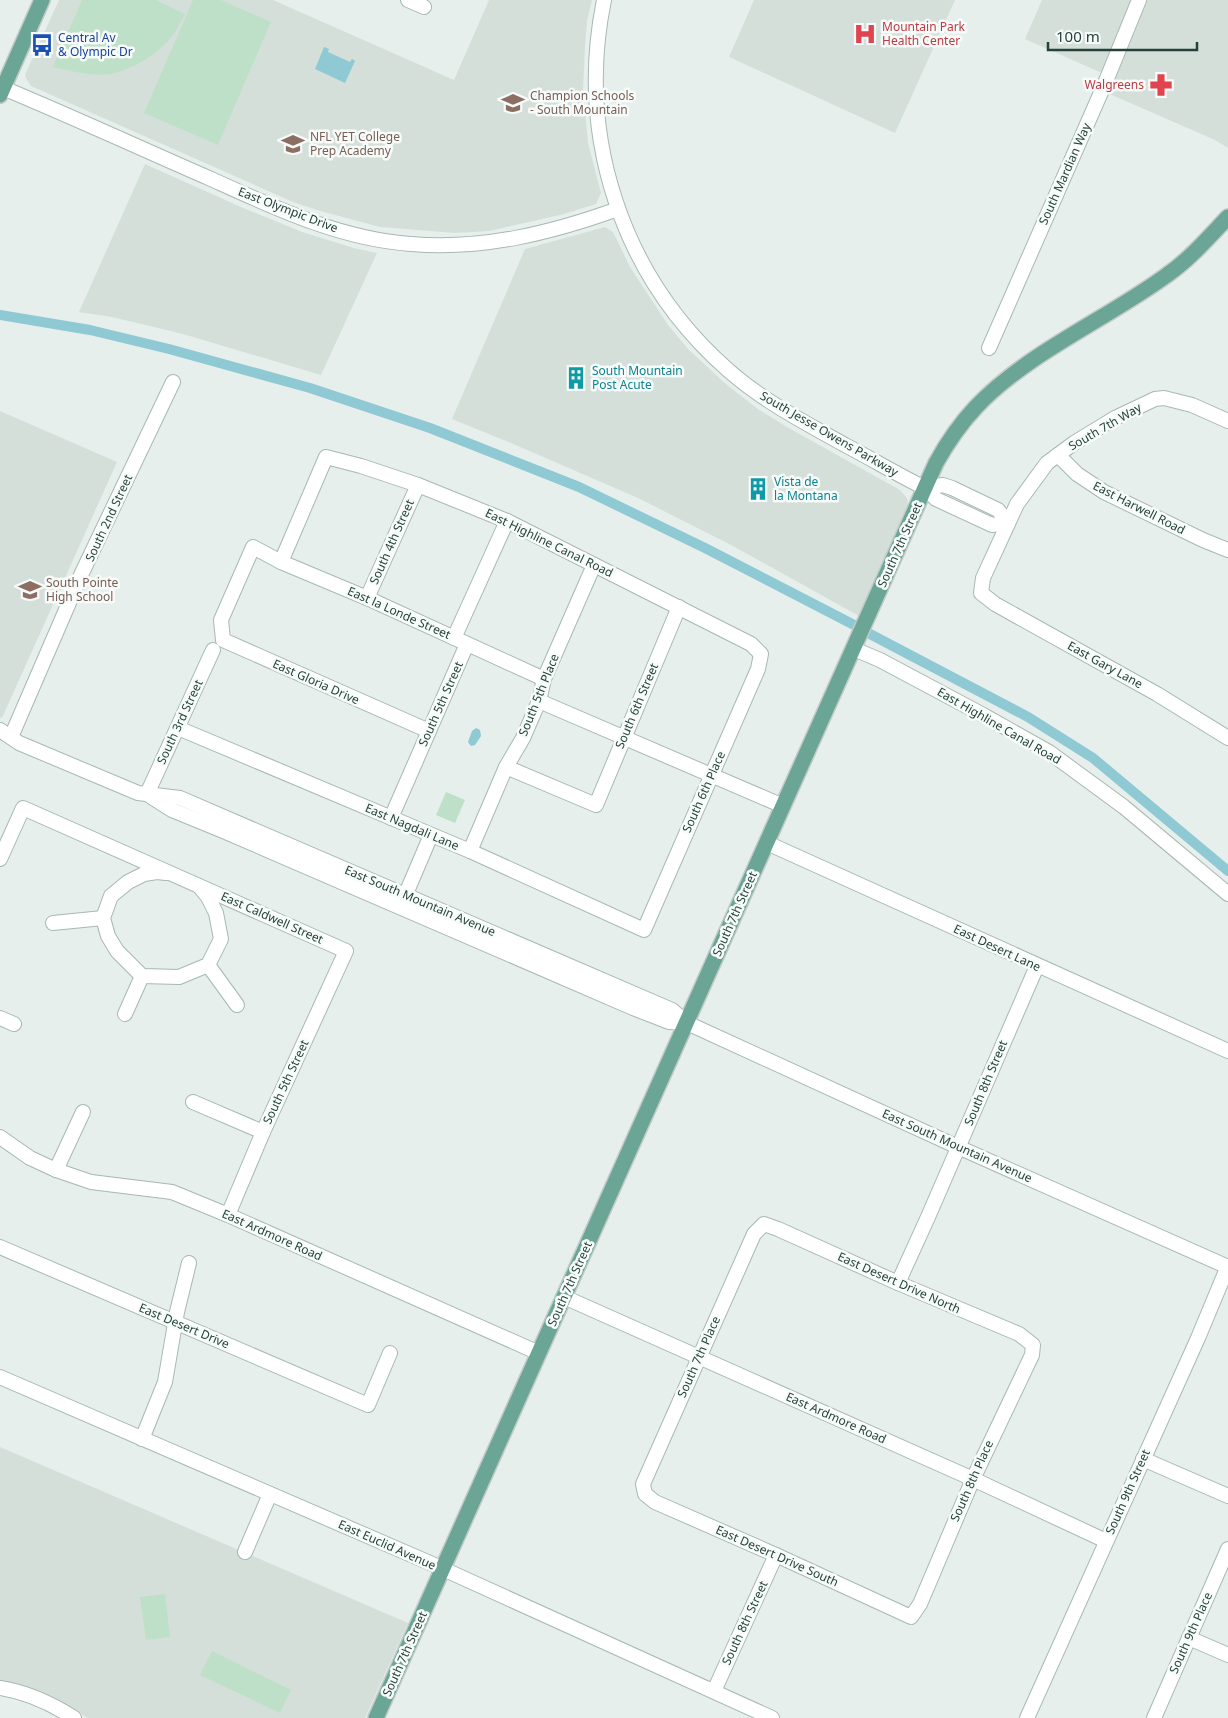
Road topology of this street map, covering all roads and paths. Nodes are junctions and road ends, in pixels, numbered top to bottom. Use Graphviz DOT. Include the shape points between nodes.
graph roads {
  1 [pos="42,0"];
  2 [pos="408,0"];
  3 [pos="604,0"];
  4 [pos="1139,0"];
  5 [pos="424,7"];
  6 [pos="2,91"];
  7 [pos="618,209"];
  8 [pos="1228,217"];
  9 [pos="989,348"];
  10 [pos="173,382"];
  11 [pos="1228,420"];
  12 [pos="1058,455"];
  13 [pos="418,485"];
  14 [pos="925,488"];
  15 [pos="980,502"];
  16 [pos="974,516"];
  17 [pos="507,521"];
  18 [pos="1008,523"];
  19 [pos="1228,550"];
  20 [pos="282,562"];
  21 [pos="594,565"];
  22 [pos="981,593"];
  23 [pos="367,598"];
  24 [pos="680,607"];
  25 [pos="220,620"];
  26 [pos="454,638"];
  27 [pos="467,644"];
  28 [pos="854,648"];
  29 [pos="213,650"];
  30 [pos="761,654"];
  31 [pos="544,679"];
  32 [pos="539,701"];
  33 [pos="178,728"];
  34 [pos="429,731"];
  35 [pos="5,734"];
  36 [pos="624,736"];
  37 [pos="1228,738"];
  38 [pos="506,767"];
  39 [pos="712,774"];
  40 [pos="147,794"];
  41 [pos="783,806"];
  42 [pos="391,818"];
  43 [pos="431,835"];
  44 [pos="767,843"];
  45 [pos="470,851"];
  46 [pos="0,859"];
  47 [pos="170,873"];
  48 [pos="198,886"];
  49 [pos="1228,894"];
  50 [pos="403,901"];
  51 [pos="102,918"];
  52 [pos="53,923"];
  53 [pos="644,930"];
  54 [pos="346,951"];
  55 [pos="208,965"];
  56 [pos="1037,966"];
  57 [pos="142,976"];
  58 [pos="237,1005"];
  59 [pos="125,1014"];
  60 [pos="0,1018"];
  61 [pos="687,1023"];
  62 [pos="14,1024"];
  63 [pos="1228,1051"];
  64 [pos="193,1102"];
  65 [pos="83,1112"];
  66 [pos="263,1132"];
  67 [pos="0,1137"];
  68 [pos="958,1147"];
  69 [pos="56,1170"];
  70 [pos="228,1215"];
  71 [pos="764,1224"];
  72 [pos="0,1247"];
  73 [pos="189,1263"];
  74 [pos="1228,1267"];
  75 [pos="898,1283"];
  76 [pos="564,1297"];
  77 [pos="175,1323"];
  78 [pos="1033,1345"];
  79 [pos="390,1353"];
  80 [pos="539,1353"];
  81 [pos="699,1356"];
  82 [pos="0,1377"];
  83 [pos="142,1439"];
  84 [pos="1143,1460"];
  85 [pos="972,1479"];
  86 [pos="270,1494"];
  87 [pos="645,1494"];
  88 [pos="1228,1496"];
  89 [pos="1106,1541"];
  90 [pos="1228,1550"];
  91 [pos="245,1552"];
  92 [pos="776,1555"];
  93 [pos="442,1569"];
  94 [pos="910,1617"];
  95 [pos="1189,1638"];
  96 [pos="1228,1655"];
  97 [pos="0,1688"];
  98 [pos="714,1691"];
  99 [pos="74,1718"];
  100 [pos="376,1718"];
  101 [pos="772,1718"];
  102 [pos="1027,1718"];
  103 [pos="1154,1718"];
  1 -- 6 [label="main road"];
  2 -- 5 [label="street"];
  3 -- 7 [label="street, South Jesse Owens Parkway" via="596,53 597,104 603,156"];
  4 -- 9 [label="street, South Mardian Way"];
  6 -- 7 [label="street, East Olympic Drive" via="290,213 329,228 372,238 411,244 486,243 548,232"];
  7 -- 14 [label="street, South Jesse Owens Parkway" via="637,254 659,292 683,325 723,365 782,410"];
  8 -- 14 [label="main road, South 7th Street" via="1168,274 1045,353 992,392 957,429"];
  10 -- 35 [label="street, South 2nd Street"];
  11 -- 12 [label="street, South 7th Way" via="1192,405 1155,399 1115,418"];
  12 -- 18 [label="street, South 7th Way" via="1027,489"];
  12 -- 19 [label="street, East Harwell Road" via="1077,474 1104,492"];
  13 -- 17 [label="street, East Highline Canal Road"];
  13 -- 20 [label="street, East Highline Canal Road" via="326,458"];
  13 -- 23 [label="street, South 4th Street"];
  14 -- 15 [label="street" via="943,485"];
  14 -- 16 [label="street, South Jesse Owens Parkway" via="936,499"];
  14 -- 28 [label="main road, South 7th Street"];
  15 -- 16 [label="street"];
  15 -- 18 [label="street" via="998,510"];
  16 -- 18 [label="street, South Jesse Owens Parkway" via="992,525"];
  17 -- 21 [label="street, East Highline Canal Road"];
  17 -- 26 [label="street"];
  18 -- 22 [label="street, South 7th Way" via="983,578"];
  20 -- 23 [label="street, East la Londe Street"];
  20 -- 25 [label="street, East la Londe Street" via="254,547"];
  21 -- 24 [label="street, East Highline Canal Road"];
  21 -- 31 [label="street, South 5th Place"];
  22 -- 37 [label="street, East Gary Lane"];
  23 -- 26 [label="street, East la Londe Street"];
  24 -- 30 [label="street, East Highline Canal Road" via="751,644"];
  24 -- 36 [label="street, South 6th Street"];
  25 -- 34 [label="street, East Gloria Drive" via="223,640"];
  26 -- 27 [label="street, East la Londe Street"];
  27 -- 31 [label="street, East la Londe Street"];
  27 -- 34 [label="street, South 5th Street"];
  28 -- 41 [label="main road, South 7th Street"];
  28 -- 49 [label="street, East Highline Canal Road" via="1049,752 1124,808"];
  29 -- 33 [label="street, South 3rd Street"];
  30 -- 39 [label="street, South 6th Place" via="758,669"];
  31 -- 32 [label="street, South 5th Place"];
  32 -- 36 [label="street"];
  32 -- 38 [label="street, South 5th Place"];
  33 -- 40 [label="street, South 3rd Street"];
  33 -- 42 [label="street, East Nagdali Lane"];
  34 -- 42 [label="street, South 5th Street"];
  35 -- 40 [label="street, East South Mountain Avenue" via="19,743"];
  36 -- 38 [label="street, South 6th Street" via="596,806"];
  36 -- 39 [label="street"];
  38 -- 45 [label="street, South 5th Place"];
  39 -- 41 [label="street"];
  39 -- 53 [label="street, South 6th Place"];
  40 -- 50 [label="street, East South Mountain Avenue" via="180,798"];
  41 -- 44 [label="main road, South 7th Street"];
  42 -- 43 [label="street, East Nagdali Lane"];
  43 -- 45 [label="street, East Nagdali Lane"];
  43 -- 50 [label="street"];
  44 -- 56 [label="street, East Desert Lane"];
  44 -- 61 [label="main road, South 7th Street"];
  45 -- 53 [label="street, East Nagdali Lane"];
  46 -- 47 [label="street, East Caldwell Street" via="23,808"];
  47 -- 48 [label="street, East Caldwell Street"];
  47 -- 51 [label="street, East Caldwell Street" via="144,874 128,882 111,896"];
  48 -- 54 [label="street, East Caldwell Street"];
  48 -- 55 [label="street, East Caldwell Street" via="216,913 221,939"];
  50 -- 61 [label="street, East South Mountain Avenue" via="672,1010"];
  51 -- 52 [label="street"];
  51 -- 57 [label="street" via="108,936"];
  54 -- 66 [label="street, South 5th Street"];
  55 -- 57 [label="street" via="179,977"];
  55 -- 58 [label="street"];
  56 -- 63 [label="street, East Desert Lane"];
  56 -- 68 [label="street, South 8th Street"];
  57 -- 59 [label="street"];
  60 -- 62 [label="street"];
  61 -- 68 [label="street, East South Mountain Avenue"];
  61 -- 76 [label="main road, South 7th Street"];
  64 -- 66 [label="street"];
  65 -- 69 [label="street"];
  66 -- 70 [label="street, South 5th Street"];
  67 -- 69 [label="street, East Ardmore Road" via="30,1158"];
  68 -- 74 [label="street, East South Mountain Avenue"];
  68 -- 75 [label="street, South 8th Street"];
  69 -- 70 [label="street, East Ardmore Road" via="91,1182 172,1192"];
  70 -- 80 [label="street, East Ardmore Road"];
  71 -- 75 [label="street, East Desert Drive North"];
  71 -- 81 [label="street, South 7th Place" via="754,1234"];
  72 -- 77 [label="street, East Desert Drive"];
  73 -- 77 [label="street"];
  74 -- 84 [label="street, South 9th Street"];
  75 -- 78 [label="street, East Desert Drive North" via="1019,1334"];
  76 -- 80 [label="main road, South 7th Street"];
  76 -- 81 [label="street, East Ardmore Road"];
  77 -- 79 [label="street, East Desert Drive" via="368,1405"];
  77 -- 83 [label="street" via="165,1382"];
  78 -- 85 [label="street, South 8th Place" via="1032,1355"];
  80 -- 93 [label="main road, South 7th Street"];
  81 -- 85 [label="street, East Ardmore Road"];
  81 -- 87 [label="street, South 7th Place" via="643,1484"];
  82 -- 83 [label="street, East Euclid Avenue"];
  83 -- 86 [label="street, East Euclid Avenue"];
  84 -- 88 [label="street"];
  84 -- 89 [label="street, South 9th Street"];
  85 -- 89 [label="street, East Ardmore Road"];
  85 -- 94 [label="street, South 8th Place" via="920,1604"];
  86 -- 91 [label="street"];
  86 -- 93 [label="street, East Euclid Avenue"];
  87 -- 92 [label="street, East Desert Drive South" via="655,1502"];
  89 -- 102 [label="street, South 9th Street"];
  90 -- 95 [label="street, South 9th Place"];
  92 -- 94 [label="street, East Desert Drive South"];
  92 -- 98 [label="street, South 8th Street"];
  93 -- 98 [label="street, East Euclid Avenue"];
  93 -- 100 [label="main road, South 7th Street"];
  95 -- 96 [label="street"];
  95 -- 103 [label="street, South 9th Place"];
  97 -- 99 [label="street" via="45,1702"];
  98 -- 101 [label="street, East Euclid Avenue"];
}
